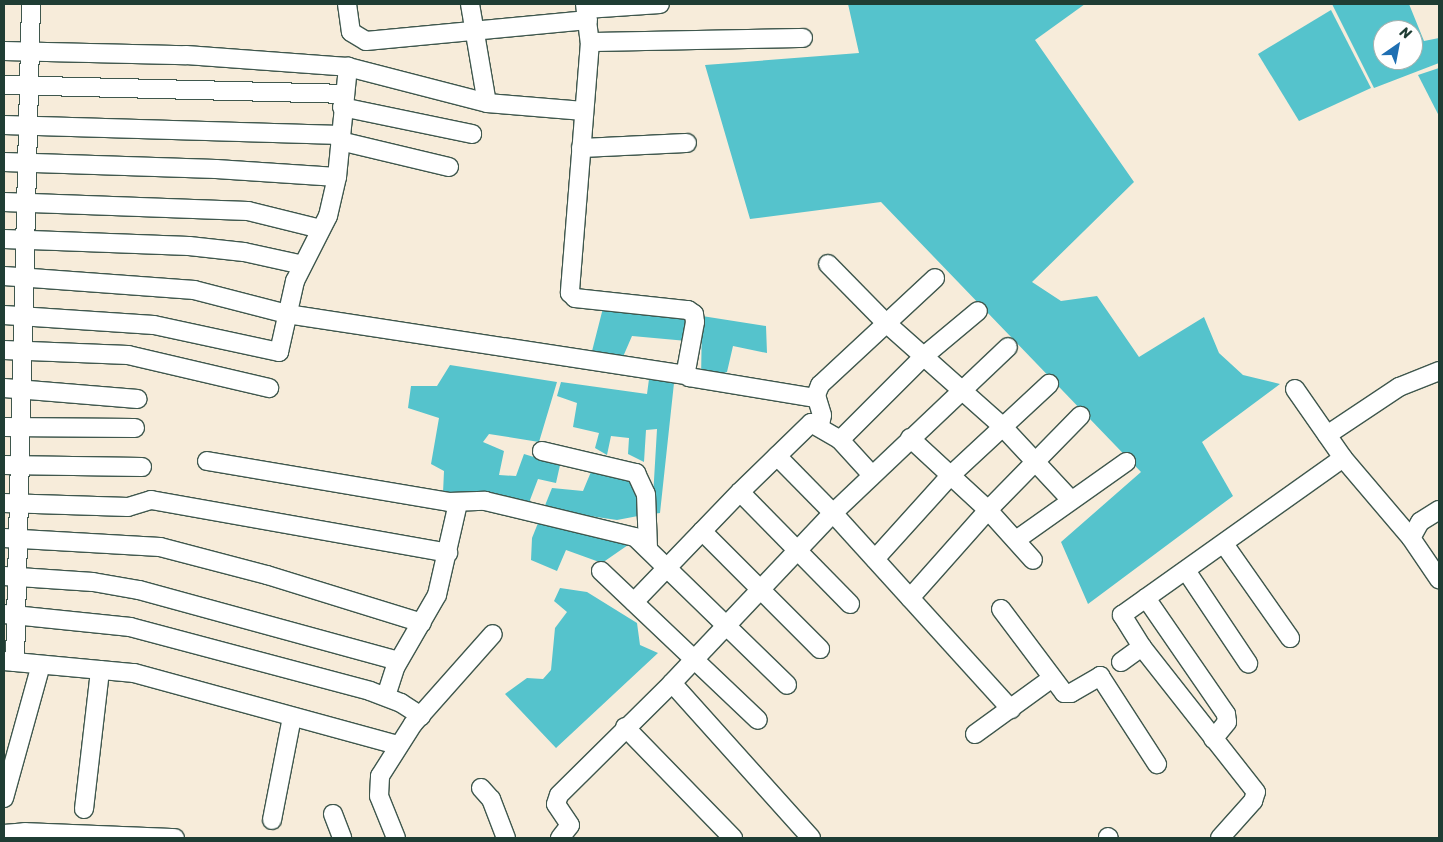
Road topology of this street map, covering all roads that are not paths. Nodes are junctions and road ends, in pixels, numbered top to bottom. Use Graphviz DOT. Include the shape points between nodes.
graph roads {
  1 [pos="31,4"];
  2 [pos="347,4"];
  3 [pos="470,4"];
  4 [pos="660,4"];
  5 [pos="586,11"];
  6 [pos="475,32"];
  7 [pos="804,38"];
  8 [pos="590,42"];
  9 [pos="4,51"];
  10 [pos="32,52"];
  11 [pos="348,66"];
  12 [pos="4,85"];
  13 [pos="29,86"];
  14 [pos="343,101"];
  15 [pos="486,103"];
  16 [pos="584,111"];
  17 [pos="4,125"];
  18 [pos="28,125"];
  19 [pos="472,134"];
  20 [pos="341,138"];
  21 [pos="687,143"];
  22 [pos="581,148"];
  23 [pos="4,162"];
  24 [pos="27,162"];
  25 [pos="449,167"];
  26 [pos="337,176"];
  27 [pos="4,202"];
  28 [pos="27,202"];
  29 [pos="321,229"];
  30 [pos="4,239"];
  31 [pos="25,239"];
  32 [pos="828,264"];
  33 [pos="304,266"];
  34 [pos="4,276"];
  35 [pos="24,278"];
  36 [pos="935,278"];
  37 [pos="978,311"];
  38 [pos="4,314"];
  39 [pos="287,314"];
  40 [pos="23,315"];
  41 [pos="885,322"];
  42 [pos="1008,347"];
  43 [pos="4,350"];
  44 [pos="22,350"];
  45 [pos="924,356"];
  46 [pos="1438,373"];
  47 [pos="687,375"];
  48 [pos="1049,384"];
  49 [pos="4,388"];
  50 [pos="269,388"];
  51 [pos="22,389"];
  52 [pos="1295,389"];
  53 [pos="961,391"];
  54 [pos="816,398"];
  55 [pos="138,399"];
  56 [pos="1080,416"];
  57 [pos="1001,425"];
  58 [pos="820,426"];
  59 [pos="12,428"];
  60 [pos="135,428"];
  61 [pos="1327,435"];
  62 [pos="910,438"];
  63 [pos="840,440"];
  64 [pos="542,452"];
  65 [pos="777,456"];
  66 [pos="1343,458"];
  67 [pos="207,461"];
  68 [pos="1126,462"];
  69 [pos="1036,463"];
  70 [pos="12,466"];
  71 [pos="142,467"];
  72 [pos="951,474"];
  73 [pos="872,475"];
  74 [pos="740,492"];
  75 [pos="1070,499"];
  76 [pos="11,503"];
  77 [pos="458,503"];
  78 [pos="988,510"];
  79 [pos="1439,510"];
  80 [pos="833,513"];
  81 [pos="702,531"];
  82 [pos="1411,538"];
  83 [pos="11,539"];
  84 [pos="1016,540"];
  85 [pos="1224,544"];
  86 [pos="648,549"];
  87 [pos="798,549"];
  88 [pos="448,553"];
  89 [pos="875,559"];
  90 [pos="1033,560"];
  91 [pos="666,569"];
  92 [pos="601,571"];
  93 [pos="1187,572"];
  94 [pos="10,576"];
  95 [pos="1439,579"];
  96 [pos="760,590"];
  97 [pos="910,598"];
  98 [pos="1146,598"];
  99 [pos="634,602"];
  100 [pos="850,604"];
  101 [pos="1001,609"];
  102 [pos="10,614"];
  103 [pos="422,623"];
  104 [pos="725,626"];
  105 [pos="493,634"];
  106 [pos="1290,638"];
  107 [pos="1142,647"];
  108 [pos="820,649"];
  109 [pos="694,660"];
  110 [pos="9,661"];
  111 [pos="398,661"];
  112 [pos="1121,662"];
  113 [pos="1248,662"];
  114 [pos="42,665"];
  115 [pos="100,670"];
  116 [pos="1052,678"];
  117 [pos="672,683"];
  118 [pos="787,685"];
  119 [pos="386,696"];
  120 [pos="1010,709"];
  121 [pos="421,716"];
  122 [pos="292,717"];
  123 [pos="758,720"];
  124 [pos="625,727"];
  125 [pos="975,734"];
  126 [pos="1213,739"];
  127 [pos="397,745"];
  128 [pos="1157,764"];
  129 [pos="481,788"];
  130 [pos="4,798"];
  131 [pos="84,809"];
  132 [pos="333,814"];
  133 [pos="272,820"];
  134 [pos="4,834"];
  135 [pos="29,835"];
  136 [pos="175,838"];
  137 [pos="342,838"];
  138 [pos="396,838"];
  139 [pos="506,838"];
  140 [pos="560,838"];
  141 [pos="732,838"];
  142 [pos="812,838"];
  143 [pos="1220,838"];
  1 -- 10 [label="street"];
  2 -- 6 [label="street" via="351,32 360,40"];
  3 -- 6 [label="street"];
  4 -- 5 [label="street"];
  5 -- 6 [label="street"];
  5 -- 8 [label="street"];
  6 -- 15 [label="street"];
  7 -- 8 [label="street"];
  8 -- 16 [label="street"];
  9 -- 10 [label="street"];
  10 -- 11 [label="street" via="186,55"];
  10 -- 13 [label="street"];
  11 -- 14 [label="street"];
  11 -- 15 [label="street"];
  12 -- 13 [label="street"];
  13 -- 14 [label="street"];
  13 -- 18 [label="street"];
  14 -- 19 [label="street"];
  14 -- 20 [label="street"];
  15 -- 16 [label="street"];
  16 -- 22 [label="street"];
  17 -- 18 [label="street"];
  18 -- 20 [label="street"];
  18 -- 24 [label="street"];
  20 -- 25 [label="street"];
  20 -- 26 [label="street"];
  21 -- 22 [label="street"];
  22 -- 47 [label="street" via="570,293 575,298 688,310 694,314"];
  23 -- 24 [label="street"];
  24 -- 26 [label="street"];
  24 -- 28 [label="street"];
  26 -- 29 [label="street"];
  27 -- 28 [label="street"];
  28 -- 29 [label="street" via="248,210"];
  28 -- 31 [label="street"];
  29 -- 33 [label="street"];
  30 -- 31 [label="street"];
  31 -- 33 [label="street" via="190,246 244,252"];
  31 -- 35 [label="street"];
  32 -- 41 [label="street"];
  33 -- 39 [label="street" via="295,281"];
  34 -- 35 [label="street"];
  35 -- 39 [label="street" via="194,290"];
  35 -- 40 [label="street"];
  36 -- 41 [label="street"];
  37 -- 45 [label="street"];
  38 -- 40 [label="street"];
  39 -- 40 [label="street" via="281,348 277,352 154,325"];
  39 -- 47 [label="street"];
  40 -- 44 [label="street"];
  41 -- 45 [label="street"];
  41 -- 54 [label="street" via="822,382"];
  42 -- 53 [label="street"];
  43 -- 44 [label="street"];
  44 -- 50 [label="street" via="128,355"];
  44 -- 51 [label="street"];
  45 -- 53 [label="street"];
  45 -- 63 [label="street"];
  46 -- 61 [label="street" via="1399,387"];
  47 -- 54 [label="street"];
  48 -- 57 [label="street"];
  49 -- 51 [label="street"];
  51 -- 55 [label="street"];
  51 -- 59 [label="street"];
  52 -- 61 [label="street"];
  53 -- 57 [label="street"];
  53 -- 62 [label="street"];
  54 -- 58 [label="street" via="822,415"];
  56 -- 69 [label="street"];
  57 -- 69 [label="street"];
  57 -- 72 [label="street"];
  58 -- 63 [label="street"];
  58 -- 65 [label="street" via="808,426"];
  59 -- 60 [label="street"];
  59 -- 70 [label="street"];
  61 -- 66 [label="street"];
  62 -- 72 [label="street"];
  62 -- 73 [label="street"];
  63 -- 73 [label="street"];
  64 -- 86 [label="street" via="636,473 646,494"];
  65 -- 74 [label="street"];
  65 -- 80 [label="street"];
  66 -- 82 [label="street"];
  66 -- 85 [label="street"];
  67 -- 77 [label="street"];
  68 -- 75 [label="street"];
  69 -- 75 [label="street"];
  69 -- 78 [label="street"];
  70 -- 71 [label="street"];
  70 -- 76 [label="street"];
  72 -- 78 [label="street"];
  72 -- 89 [label="street"];
  73 -- 80 [label="street"];
  74 -- 81 [label="street"];
  74 -- 87 [label="street"];
  75 -- 84 [label="street"];
  76 -- 83 [label="street"];
  76 -- 88 [label="street" via="128,507 151,500"];
  77 -- 86 [label="street" via="485,501 545,514 624,534"];
  77 -- 88 [label="street"];
  78 -- 84 [label="street"];
  78 -- 97 [label="street"];
  79 -- 82 [label="street" via="1420,522"];
  80 -- 87 [label="street"];
  80 -- 89 [label="street"];
  81 -- 91 [label="street"];
  81 -- 96 [label="street"];
  82 -- 95 [label="street"];
  83 -- 94 [label="street"];
  83 -- 103 [label="street" via="160,547 267,575"];
  84 -- 90 [label="street"];
  85 -- 93 [label="street"];
  85 -- 106 [label="street"];
  86 -- 91 [label="street"];
  87 -- 96 [label="street"];
  87 -- 100 [label="street"];
  88 -- 103 [label="street" via="437,596"];
  89 -- 97 [label="street"];
  91 -- 99 [label="street"];
  91 -- 104 [label="street"];
  92 -- 99 [label="street"];
  93 -- 98 [label="street"];
  93 -- 113 [label="street"];
  94 -- 102 [label="street"];
  94 -- 111 [label="street" via="93,582 139,590"];
  96 -- 104 [label="street"];
  96 -- 108 [label="street"];
  97 -- 120 [label="street"];
  98 -- 107 [label="street" via="1122,616"];
  98 -- 126 [label="street" via="1226,714 1227,722"];
  99 -- 109 [label="street"];
  101 -- 116 [label="street"];
  102 -- 110 [label="street"];
  102 -- 119 [label="street" via="130,628"];
  103 -- 111 [label="street"];
  104 -- 109 [label="street"];
  104 -- 118 [label="street"];
  105 -- 121 [label="street"];
  107 -- 112 [label="street"];
  107 -- 126 [label="street"];
  109 -- 117 [label="street"];
  109 -- 123 [label="street"];
  110 -- 114 [label="street"];
  111 -- 119 [label="street"];
  114 -- 115 [label="street"];
  114 -- 130 [label="street"];
  115 -- 122 [label="street" via="134,673"];
  115 -- 131 [label="street"];
  116 -- 120 [label="street"];
  116 -- 128 [label="street" via="1067,694 1100,676"];
  117 -- 124 [label="street"];
  117 -- 142 [label="street"];
  119 -- 121 [label="street"];
  120 -- 125 [label="street"];
  121 -- 127 [label="street"];
  122 -- 127 [label="street"];
  122 -- 133 [label="street"];
  124 -- 140 [label="street" via="559,795 556,804 570,825"];
  124 -- 141 [label="street"];
  126 -- 143 [label="street" via="1256,792 1253,801"];
  127 -- 138 [label="street" via="380,776 378,788"];
  129 -- 139 [label="street" via="491,799"];
  132 -- 137 [label="street"];
  134 -- 135 [label="street"];
  135 -- 136 [label="street"];
}
